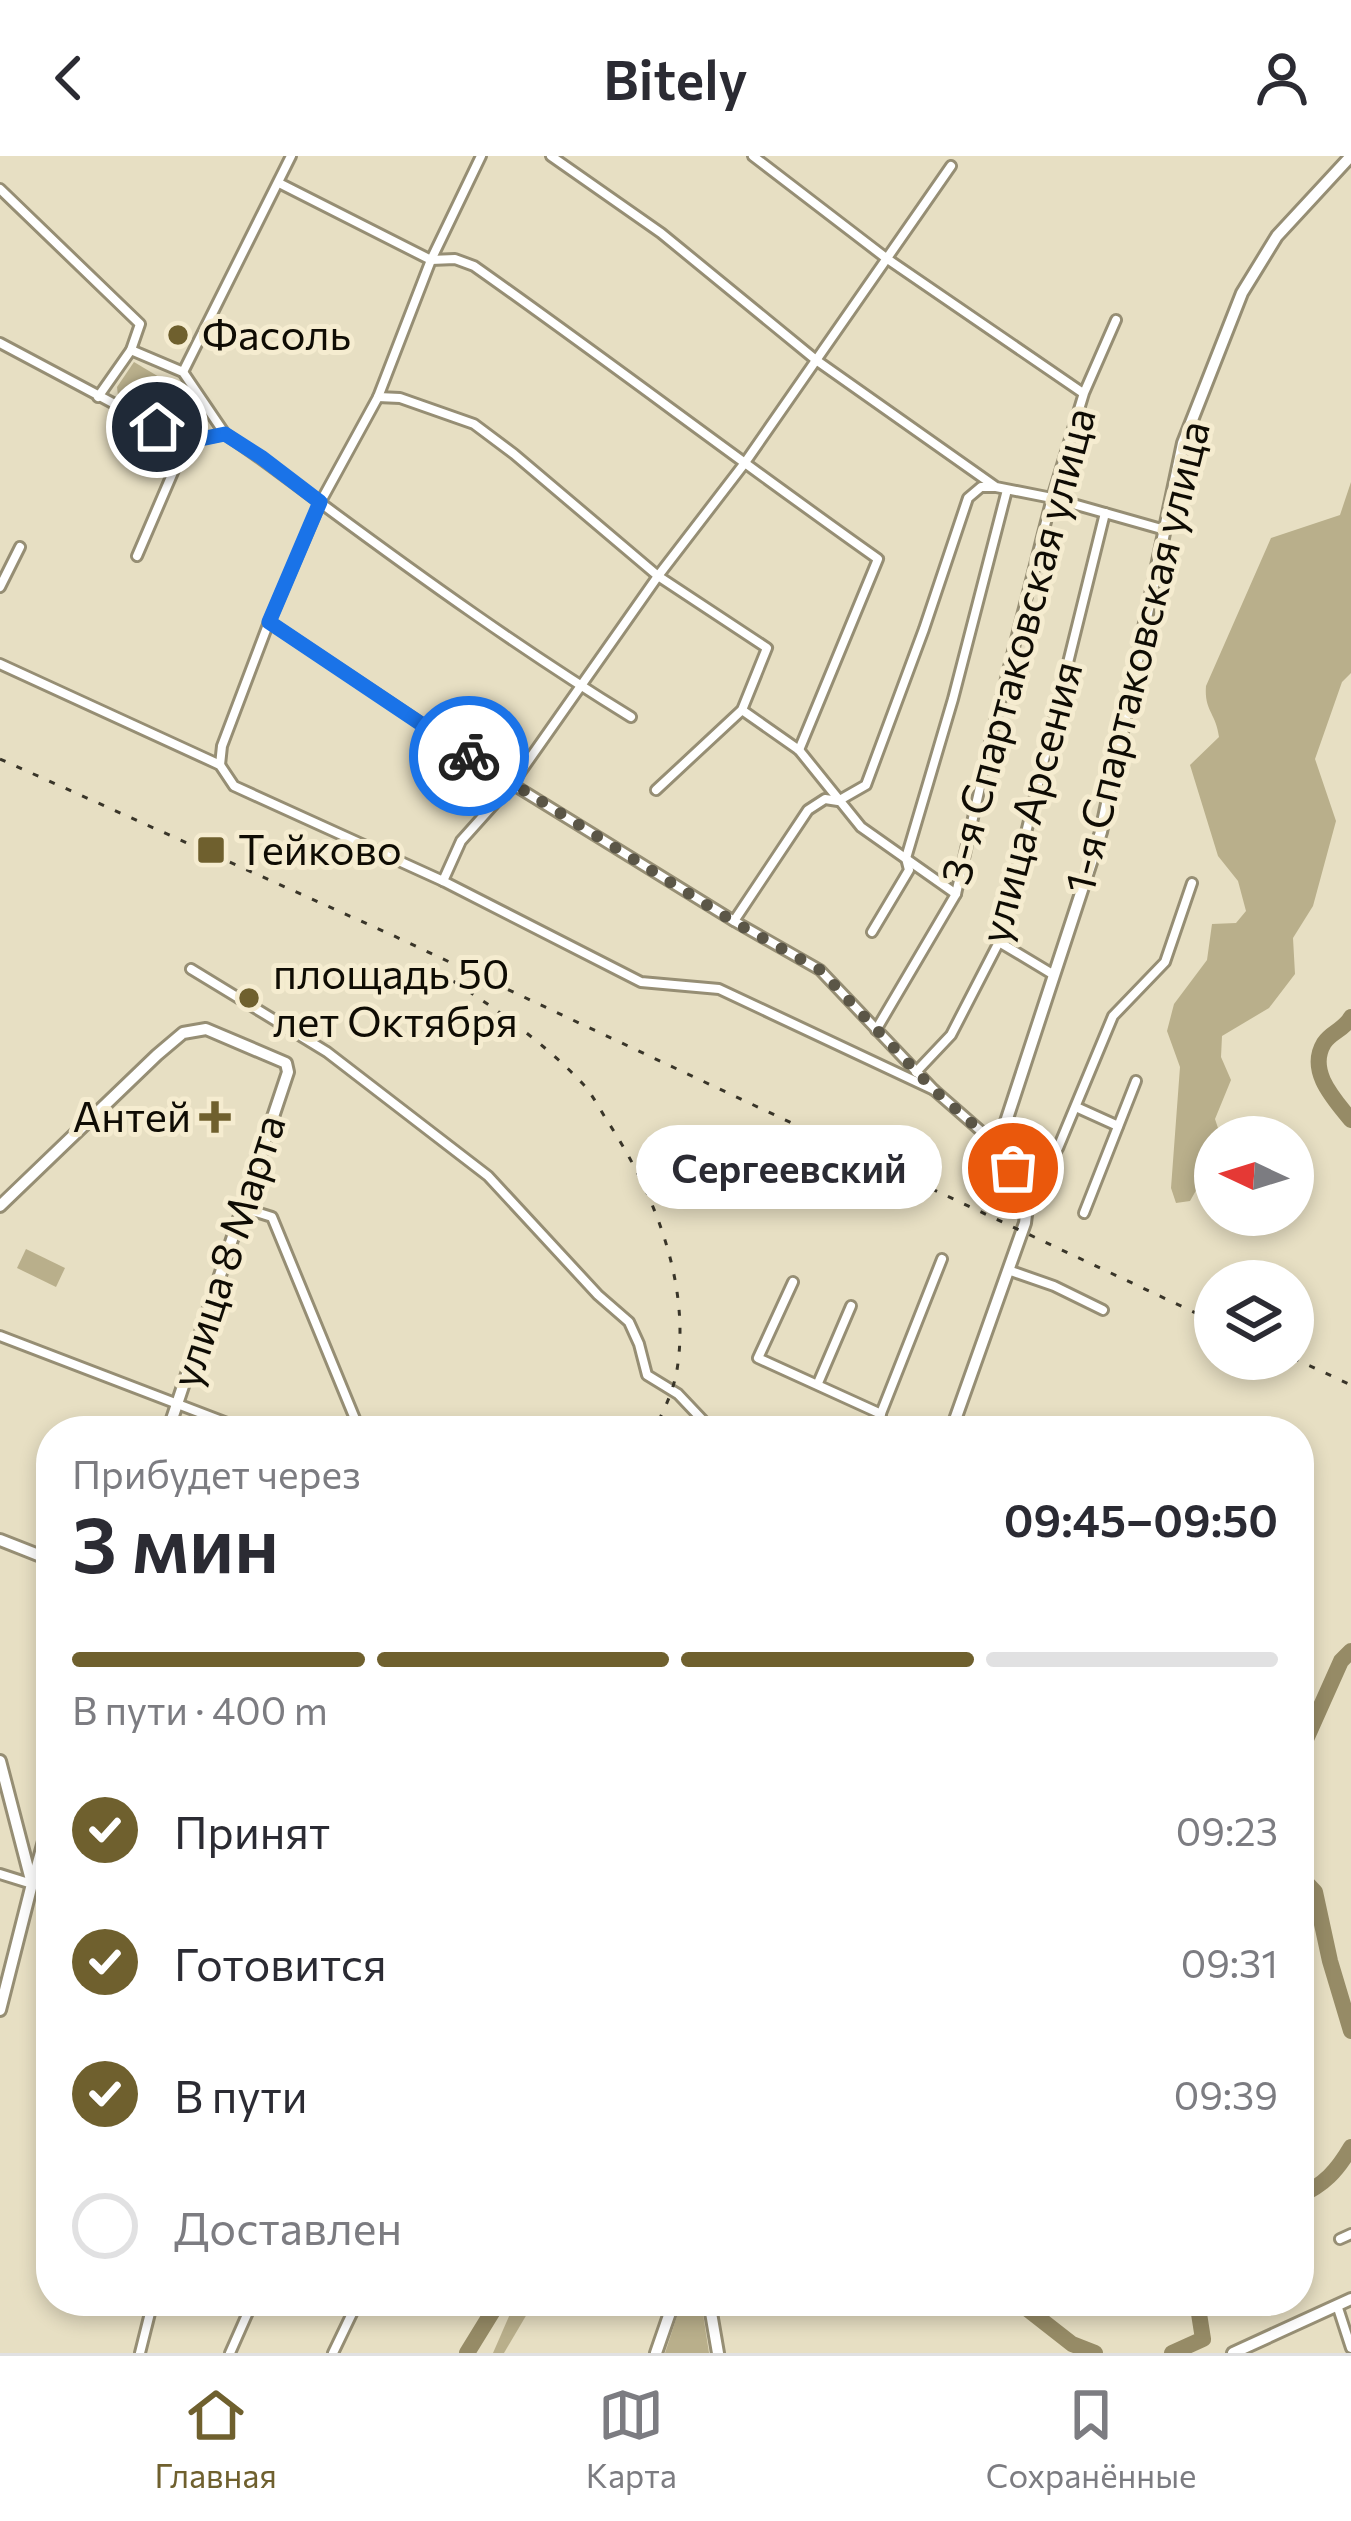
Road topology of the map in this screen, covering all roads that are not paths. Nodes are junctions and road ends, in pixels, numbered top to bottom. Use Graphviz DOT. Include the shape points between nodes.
graph roads {
  1 [pos="291,156"];
  2 [pos="481,156"];
  3 [pos="551,156"];
  4 [pos="753,156"];
  5 [pos="1351,156"];
  6 [pos="951,166"];
  7 [pos="279,182"];
  8 [pos="0,189"];
  9 [pos="886,258"];
  10 [pos="431,260"];
  11 [pos="1116,320"];
  12 [pos="0,343"];
  13 [pos="131,350"];
  14 [pos="816,360"];
  15 [pos="183,373"];
  16 [pos="1084,393"];
  17 [pos="98,397"];
  18 [pos="379,397"];
  19 [pos="225,434"];
  20 [pos="186,442"];
  21 [pos="744,464"];
  22 [pos="1001,488"];
  23 [pos="1052,498"];
  24 [pos="320,502"];
  25 [pos="1105,513"];
  26 [pos="1165,530"];
  27 [pos="20,547"];
  28 [pos="137,556"];
  29 [pos="658,576"];
  30 [pos="0,587"];
  31 [pos="269,622"];
  32 [pos="0,664"];
  33 [pos="580,686"];
  34 [pos="742,710"];
  35 [pos="632,717"];
  36 [pos="799,750"];
  37 [pos="220,765"];
  38 [pos="512,784"];
  39 [pos="656,790"];
  40 [pos="838,801"];
  41 [pos="905,858"];
  42 [pos="443,880"];
  43 [pos="1192,883"];
  44 [pos="956,893"];
  45 [pos="734,922"];
  46 [pos="872,932"];
  47 [pos="999,942"];
  48 [pos="191,969"];
  49 [pos="1054,975"];
  50 [pos="876,1030"];
  51 [pos="916,1072"];
  52 [pos="1136,1081"];
  53 [pos="934,1090"];
  54 [pos="1075,1106"];
  55 [pos="1118,1126"];
  56 [pos="998,1146"];
  57 [pos="1029,1190"];
  58 [pos="0,1206"];
  59 [pos="243,1208"];
  60 [pos="1084,1213"];
  61 [pos="943,1259"];
  62 [pos="1006,1269"];
  63 [pos="793,1282"];
  64 [pos="850,1306"];
  65 [pos="1103,1310"];
  66 [pos="0,1336"];
  67 [pos="818,1383"];
  68 [pos="177,1404"];
  69 [pos="881,1414"];
  70 [pos="173,1416"];
  71 [pos="209,1416"];
  72 [pos="354,1416"];
  73 [pos="698,1416"];
  74 [pos="956,1416"];
  75 [pos="0,1540"];
  76 [pos="36,1553"];
  77 [pos="0,1761"];
  78 [pos="36,1870"];
  79 [pos="0,1874"];
  80 [pos="36,1883"];
  81 [pos="32,1884"];
  82 [pos="0,2010"];
  83 [pos="1351,2234"];
  84 [pos="1340,2239"];
  85 [pos="1351,2299"];
  86 [pos="1337,2305"];
  87 [pos="149,2316"];
  88 [pos="246,2316"];
  89 [pos="351,2316"];
  90 [pos="669,2316"];
  91 [pos="712,2316"];
  92 [pos="1313,2316"];
  93 [pos="1314,2316"];
  94 [pos="1351,2348"];
  95 [pos="140,2353"];
  96 [pos="230,2353"];
  97 [pos="333,2353"];
  98 [pos="656,2353"];
  99 [pos="718,2353"];
  100 [pos="1233,2353"];
  1 -- 7 [label="street"];
  2 -- 10 [label="street"];
  3 -- 14 [label="street" via="661,232"];
  4 -- 9 [label="street"];
  5 -- 26 [label="street, 1-я Спартаковская улица" via="1277,236 1242,293 1183,443"];
  6 -- 9 [label="street"];
  7 -- 10 [label="street"];
  7 -- 15 [label="street"];
  8 -- 13 [label="street" via="140,324"];
  9 -- 14 [label="street"];
  9 -- 16 [label="street"];
  10 -- 18 [label="street"];
  10 -- 21 [label="street" via="474,266"];
  11 -- 16 [label="street, 3-я Спартаковская улица"];
  12 -- 17 [label="street"];
  13 -- 15 [label="street"];
  13 -- 17 [label="street"];
  14 -- 21 [label="street"];
  14 -- 22 [label="street"];
  15 -- 19 [label="street"];
  16 -- 23 [label="street, 3-я Спартаковская улица"];
  17 -- 20 [label="street"];
  18 -- 24 [label="street"];
  18 -- 29 [label="street" via="474,424"];
  19 -- 20 [label="street"];
  19 -- 24 [label="street"];
  20 -- 28 [label="street"];
  21 -- 29 [label="street"];
  21 -- 36 [label="street" via="878,559"];
  22 -- 23 [label="street"];
  22 -- 40 [label="street" via="981,487 968,498 866,785"];
  22 -- 41 [label="street" via="953,699"];
  23 -- 25 [label="street"];
  23 -- 44 [label="street, 3-я Спартаковская улица"];
  24 -- 31 [label="street"];
  24 -- 33 [label="street"];
  25 -- 26 [label="street"];
  25 -- 47 [label="street, улица Арсения"];
  26 -- 49 [label="street, 1-я Спартаковская улица" via="1101,832"];
  27 -- 30 [label="street"];
  29 -- 33 [label="street"];
  29 -- 34 [label="street" via="767,648"];
  31 -- 37 [label="street"];
  31 -- 38 [label="street"];
  32 -- 37 [label="street"];
  33 -- 35 [label="street"];
  33 -- 38 [label="street"];
  34 -- 36 [label="street"];
  34 -- 39 [label="street"];
  36 -- 40 [label="street"];
  37 -- 42 [label="street" via="234,786"];
  38 -- 42 [label="street" via="461,841"];
  38 -- 45 [label="street"];
  40 -- 41 [label="street"];
  40 -- 45 [label="street" via="808,810"];
  41 -- 44 [label="street"];
  41 -- 46 [label="street" via="909,870"];
  42 -- 53 [label="street" via="641,982 718,989"];
  43 -- 54 [label="street" via="1165,962 1113,1016"];
  44 -- 50 [label="street, 3-я Спартаковская улица"];
  45 -- 50 [label="street" via="820,970"];
  47 -- 49 [label="street"];
  47 -- 51 [label="street, улица Арсения" via="951,1035"];
  48 -- 73 [label="street" via="326,1052 488,1176 629,1322 647,1375"];
  49 -- 56 [label="street, 1-я Спартаковская улица"];
  50 -- 51 [label="street"];
  51 -- 53 [label="street"];
  52 -- 55 [label="street"];
  53 -- 56 [label="street"];
  54 -- 55 [label="street"];
  54 -- 57 [label="street"];
  55 -- 60 [label="street"];
  56 -- 57 [label="street"];
  57 -- 62 [label="street"];
  58 -- 59 [label="street, улица 8 Марта" via="157,1055 183,1033 206,1029 283,1060 288,1072"];
  59 -- 68 [label="street, улица 8 Марта"];
  59 -- 72 [label="street" via="272,1217"];
  61 -- 69 [label="street"];
  62 -- 65 [label="street"];
  62 -- 74 [label="street"];
  63 -- 67 [label="street" via="758,1358"];
  64 -- 67 [label="street"];
  66 -- 68 [label="street"];
  67 -- 69 [label="street"];
  68 -- 70 [label="street, улица 8 Марта"];
  68 -- 71 [label="street"];
  75 -- 76 [label="street"];
  77 -- 81 [label="street"];
  78 -- 81 [label="street"];
  79 -- 81 [label="street"];
  80 -- 81 [label="street"];
  81 -- 82 [label="street"];
  83 -- 84 [label="street"];
  85 -- 86 [label="street"];
  86 -- 93 [label="street"];
  86 -- 94 [label="street"];
  87 -- 95 [label="street"];
  88 -- 96 [label="street"];
  89 -- 97 [label="street"];
  90 -- 98 [label="street"];
  91 -- 99 [label="street"];
  92 -- 100 [label="street"];
}
